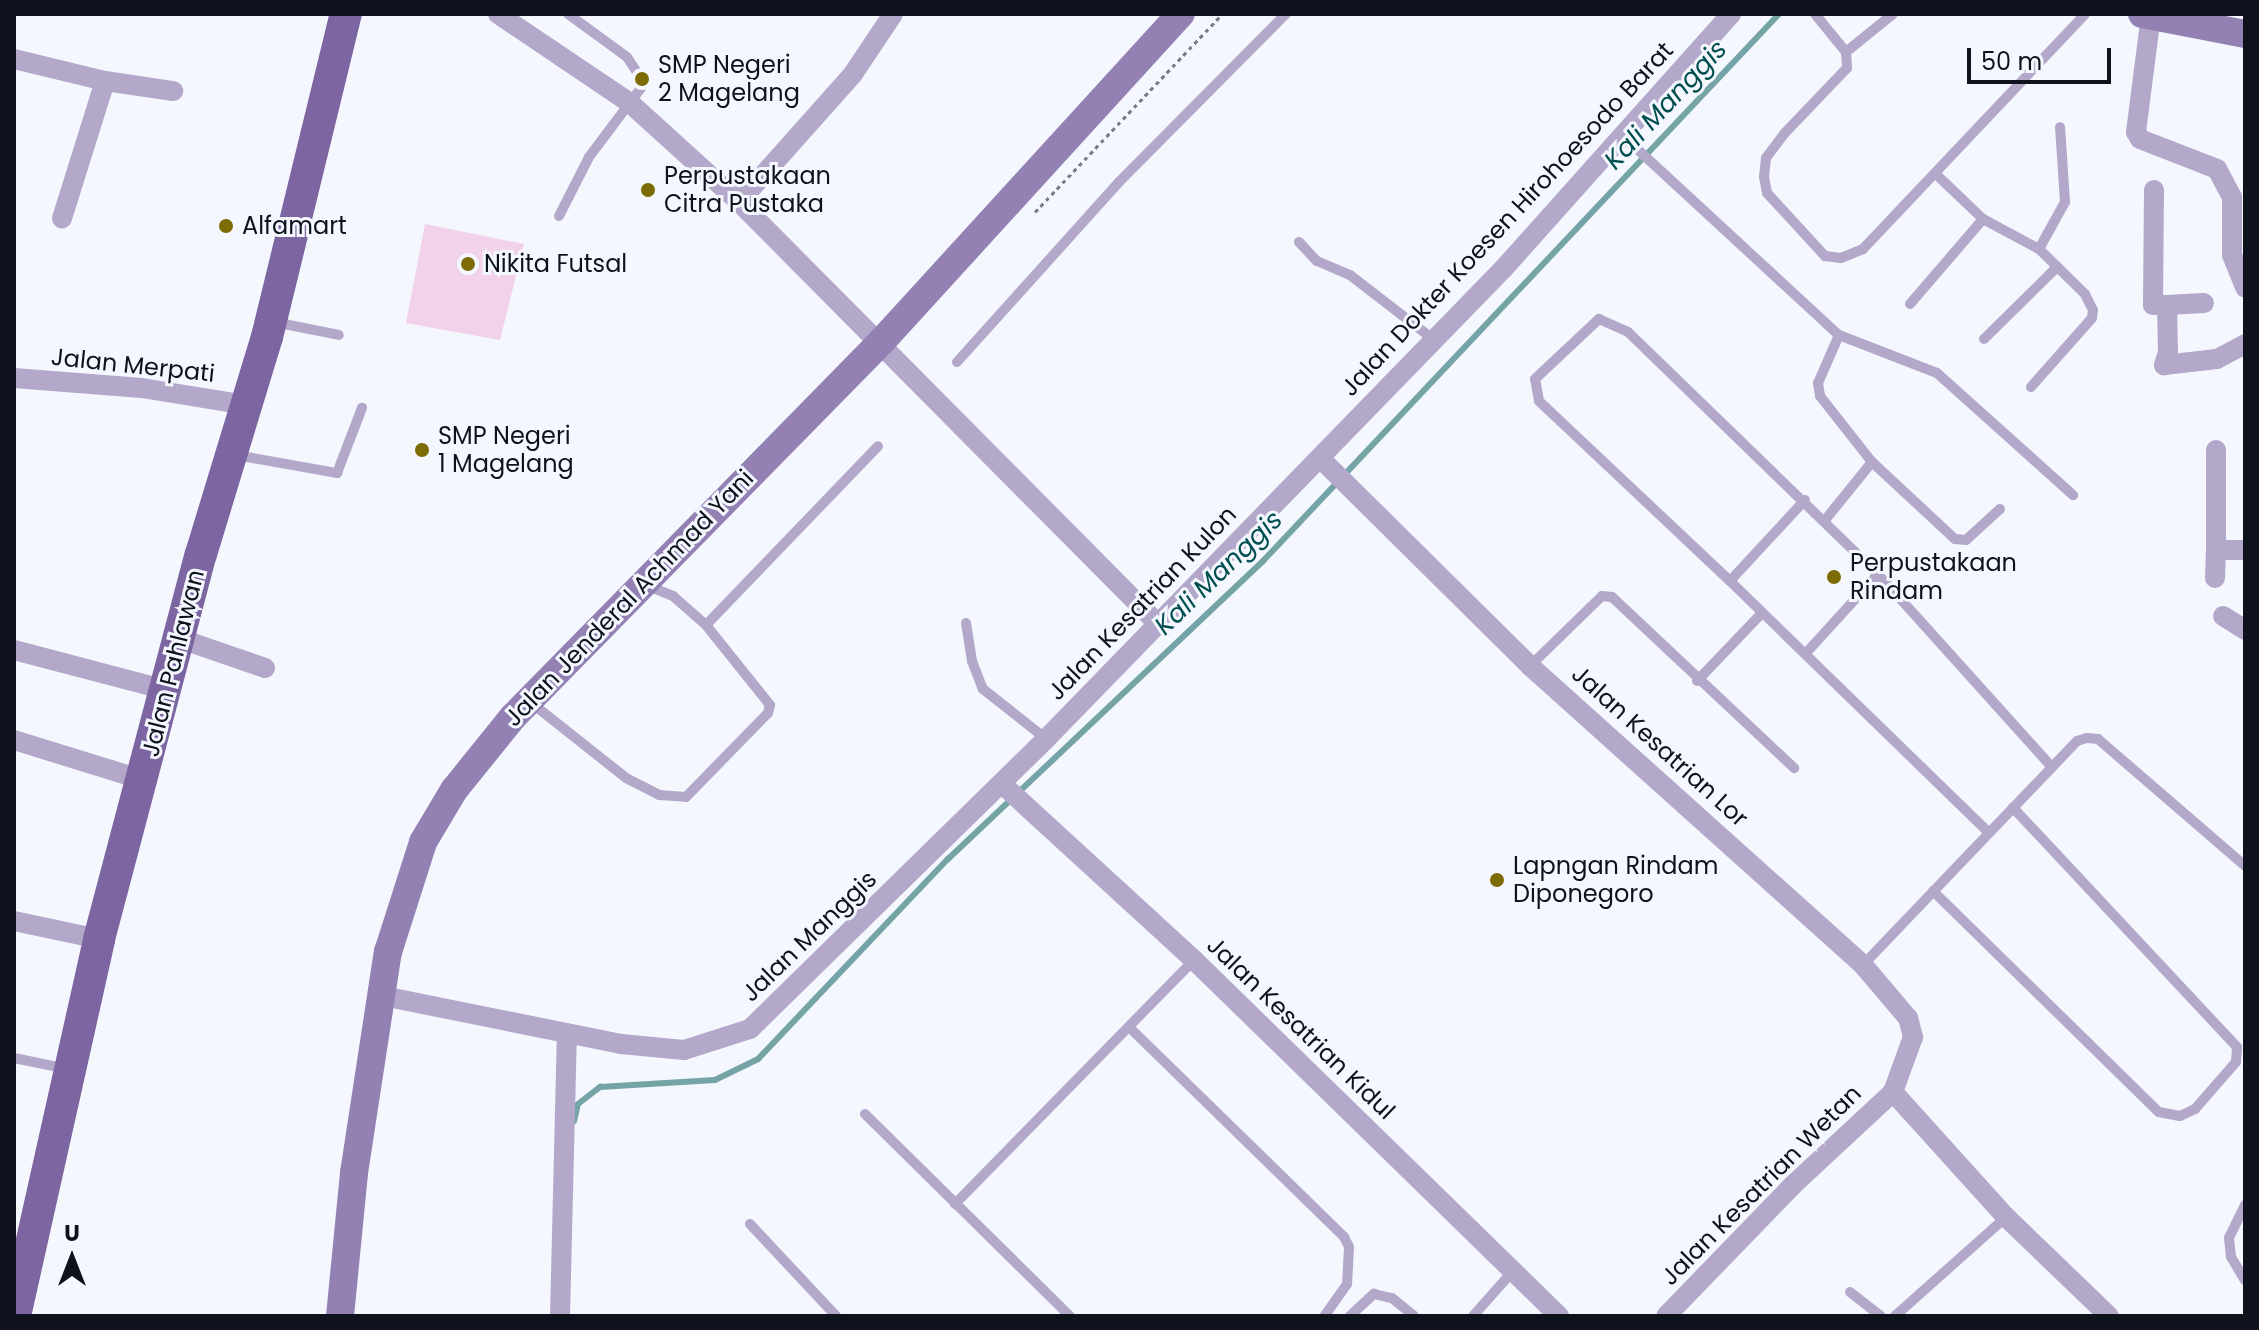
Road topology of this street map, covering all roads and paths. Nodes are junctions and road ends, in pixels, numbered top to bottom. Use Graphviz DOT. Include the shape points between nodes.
graph roads {
  1 [pos="346,14"];
  2 [pos="498,14"];
  3 [pos="568,14"];
  4 [pos="893,14"];
  5 [pos="1181,14"];
  6 [pos="1286,14"];
  7 [pos="1731,14"];
  8 [pos="1815,14"];
  9 [pos="1893,14"];
  10 [pos="2085,14"];
  11 [pos="2146,15"];
  12 [pos="2245,34"];
  13 [pos="1846,52"];
  14 [pos="14,59"];
  15 [pos="105,81"];
  16 [pos="173,91"];
  17 [pos="630,103"];
  18 [pos="2060,127"];
  19 [pos="1623,136"];
  20 [pos="1937,175"];
  21 [pos="2154,190"];
  22 [pos="739,202"];
  23 [pos="559,216"];
  24 [pos="62,218"];
  25 [pos="1983,219"];
  26 [pos="1299,242"];
  27 [pos="2039,249"];
  28 [pos="2057,267"];
  29 [pos="2242,296"];
  30 [pos="2204,303"];
  31 [pos="1910,304"];
  32 [pos="2167,305"];
  33 [pos="271,321"];
  34 [pos="339,335"];
  35 [pos="1839,335"];
  36 [pos="1984,339"];
  37 [pos="1434,340"];
  38 [pos="882,341"];
  39 [pos="2245,344"];
  40 [pos="957,362"];
  41 [pos="14,378"];
  42 [pos="2031,387"];
  43 [pos="246,405"];
  44 [pos="362,408"];
  45 [pos="878,446"];
  46 [pos="2216,450"];
  47 [pos="232,454"];
  48 [pos="1320,458"];
  49 [pos="1872,462"];
  50 [pos="2073,495"];
  51 [pos="1805,500"];
  52 [pos="2000,509"];
  53 [pos="1825,520"];
  54 [pos="2216,550"];
  55 [pos="2245,550"];
  56 [pos="1878,574"];
  57 [pos="2215,578"];
  58 [pos="1730,581"];
  59 [pos="642,584"];
  60 [pos="1761,614"];
  61 [pos="2223,616"];
  62 [pos="966,623"];
  63 [pos="1157,623"];
  64 [pos="706,625"];
  65 [pos="2245,630"];
  66 [pos="178,638"];
  67 [pos="14,650"];
  68 [pos="1807,652"];
  69 [pos="1530,666"];
  70 [pos="265,668"];
  71 [pos="1697,681"];
  72 [pos="166,690"];
  73 [pos="529,701"];
  74 [pos="1046,739"];
  75 [pos="14,740"];
  76 [pos="2052,767"];
  77 [pos="1794,768"];
  78 [pos="143,780"];
  79 [pos="1002,784"];
  80 [pos="2013,808"];
  81 [pos="1989,833"];
  82 [pos="2245,866"];
  83 [pos="1933,891"];
  84 [pos="14,921"];
  85 [pos="99,939"];
  86 [pos="1194,960"];
  87 [pos="1863,965"];
  88 [pos="383,996"];
  89 [pos="1129,1027"];
  90 [pos="567,1034"];
  91 [pos="2241,1047"];
  92 [pos="14,1058"];
  93 [pos="70,1070"];
  94 [pos="1893,1092"];
  95 [pos="865,1114"];
  96 [pos="955,1204"];
  97 [pos="2245,1205"];
  98 [pos="2006,1217"];
  99 [pos="750,1224"];
  100 [pos="20,1267"];
  101 [pos="1513,1271"];
  102 [pos="2245,1280"];
  103 [pos="1850,1292"];
  104 [pos="2097,1312"];
  105 [pos="15,1316"];
  106 [pos="340,1316"];
  107 [pos="560,1316"];
  108 [pos="836,1316"];
  109 [pos="1070,1316"];
  110 [pos="1325,1316"];
  111 [pos="1350,1316"];
  112 [pos="1414,1316"];
  113 [pos="1473,1316"];
  114 [pos="1559,1316"];
  115 [pos="1666,1316"];
  116 [pos="1881,1316"];
  117 [pos="1895,1316"];
  1 -- 33 [label="main road, Jalan Pahlawan"];
  2 -- 17 [label="street"];
  3 -- 17 [label="lane" via="638,70 641,88"];
  4 -- 22 [label="street" via="853,74"];
  5 -- 38 [label="main road, Jalan Jenderal Achmad Yani"];
  6 -- 40 [label="lane" via="1119,182"];
  7 -- 19 [label="street, Jalan Dokter Koesen Hirohoesodo Barat"];
  8 -- 13 [label="lane"];
  9 -- 13 [label="lane"];
  10 -- 20 [label="lane"];
  11 -- 12 [label="main road"];
  11 -- 29 [label="street" via="2136,132 2140,139 2217,169 2232,197 2232,255"];
  13 -- 20 [label="lane" via="1842,77 1766,158 1767,193 1825,256 1841,258 1863,249"];
  14 -- 15 [label="street"];
  15 -- 16 [label="street"];
  15 -- 24 [label="street"];
  17 -- 22 [label="street"];
  17 -- 23 [label="lane" via="589,157"];
  18 -- 27 [label="lane" via="2065,202"];
  19 -- 35 [label="lane"];
  19 -- 37 [label="street, Jalan Dokter Koesen Hirohoesodo Barat"];
  20 -- 25 [label="lane"];
  21 -- 32 [label="street" via="2153,305"];
  22 -- 38 [label="street"];
  25 -- 27 [label="lane"];
  25 -- 31 [label="lane"];
  26 -- 37 [label="lane" via="1317,261 1350,275"];
  27 -- 28 [label="lane"];
  28 -- 36 [label="lane"];
  28 -- 42 [label="lane" via="2085,294 2092,318"];
  30 -- 32 [label="street"];
  32 -- 39 [label="street" via="2164,365 2217,359"];
  33 -- 34 [label="lane"];
  33 -- 43 [label="main road, Jalan Pahlawan"];
  35 -- 49 [label="lane" via="1818,383 1820,396"];
  35 -- 50 [label="lane" via="1937,373"];
  37 -- 48 [label="street, Jalan Dokter Koesen Hirohoesodo Barat"];
  38 -- 59 [label="main road, Jalan Jenderal Achmad Yani"];
  38 -- 63 [label="street"];
  41 -- 43 [label="street, Jalan Merpati" via="133,387"];
  43 -- 47 [label="main road, Jalan Pahlawan"];
  44 -- 47 [label="lane" via="337,473"];
  45 -- 64 [label="lane"];
  46 -- 54 [label="street"];
  47 -- 66 [label="main road, Jalan Pahlawan"];
  48 -- 63 [label="street, Jalan Kesatrian Kulon"];
  48 -- 69 [label="street, Jalan Kesatrian Lor"];
  49 -- 52 [label="lane" via="1955,539 1966,540"];
  49 -- 53 [label="lane"];
  51 -- 53 [label="lane"];
  51 -- 58 [label="lane"];
  51 -- 58 [label="lane" via="1608,318 1592,324 1535,379 1539,401"];
  53 -- 56 [label="lane"];
  54 -- 55 [label="street"];
  54 -- 57 [label="street"];
  56 -- 68 [label="lane"];
  56 -- 76 [label="lane"];
  58 -- 60 [label="lane"];
  59 -- 64 [label="lane" via="673,596"];
  59 -- 73 [label="main road, Jalan Jenderal Achmad Yani"];
  60 -- 68 [label="lane"];
  60 -- 71 [label="lane"];
  61 -- 65 [label="street"];
  62 -- 74 [label="lane" via="983,689"];
  63 -- 74 [label="street, Jalan Kesatrian Kulon"];
  64 -- 73 [label="lane" via="770,705 686,797 659,795 626,778"];
  66 -- 70 [label="street"];
  66 -- 72 [label="main road, Jalan Pahlawan"];
  67 -- 72 [label="street"];
  68 -- 81 [label="lane"];
  69 -- 71 [label="lane" via="1602,596 1612,597"];
  69 -- 87 [label="street, Jalan Kesatrian Lor"];
  71 -- 77 [label="lane"];
  72 -- 78 [label="main road, Jalan Pahlawan"];
  73 -- 88 [label="main road, Jalan Jenderal Achmad Yani" via="474,760 423,842 388,952"];
  74 -- 79 [label="street, Jalan Kesatrian Kulon"];
  75 -- 78 [label="street"];
  76 -- 80 [label="lane"];
  76 -- 82 [label="lane" via="2077,741 2098,739"];
  78 -- 85 [label="main road, Jalan Pahlawan"];
  79 -- 86 [label="street, Jalan Kesatrian Kidul"];
  79 -- 90 [label="street, Jalan Manggis" via="750,1029 684,1050"];
  80 -- 81 [label="lane"];
  80 -- 91 [label="lane"];
  81 -- 83 [label="lane"];
  83 -- 87 [label="lane"];
  83 -- 91 [label="lane" via="2159,1112 2180,1116 2195,1109 2236,1062"];
  84 -- 85 [label="street"];
  85 -- 93 [label="main road, Jalan Pahlawan"];
  86 -- 89 [label="lane"];
  86 -- 101 [label="street, Jalan Kesatrian Kidul"];
  87 -- 94 [label="street, Jalan Kesatrian Lor" via="1895,999 1913,1037"];
  88 -- 90 [label="street, Jalan Manggis"];
  88 -- 106 [label="main road, Jalan Jenderal Achmad Yani" via="354,1173"];
  89 -- 96 [label="lane"];
  89 -- 110 [label="lane" via="1344,1237 1350,1260 1347,1284"];
  90 -- 107 [label="street"];
  92 -- 93 [label="lane"];
  93 -- 100 [label="main road, Jalan Pahlawan"];
  94 -- 98 [label="street"];
  94 -- 115 [label="street, Jalan Kesatrian Wetan" via="1793,1185"];
  95 -- 96 [label="lane"];
  96 -- 109 [label="lane"];
  97 -- 102 [label="lane" via="2229,1238 2231,1257"];
  98 -- 104 [label="street"];
  98 -- 117 [label="lane"];
  99 -- 108 [label="lane"];
  100 -- 105 [label="main road, Jalan Pahlawan"];
  101 -- 113 [label="lane"];
  101 -- 114 [label="street, Jalan Kesatrian Kidul"];
  103 -- 116 [label="lane"];
  111 -- 112 [label="lane" via="1374,1294 1392,1298"];
}
